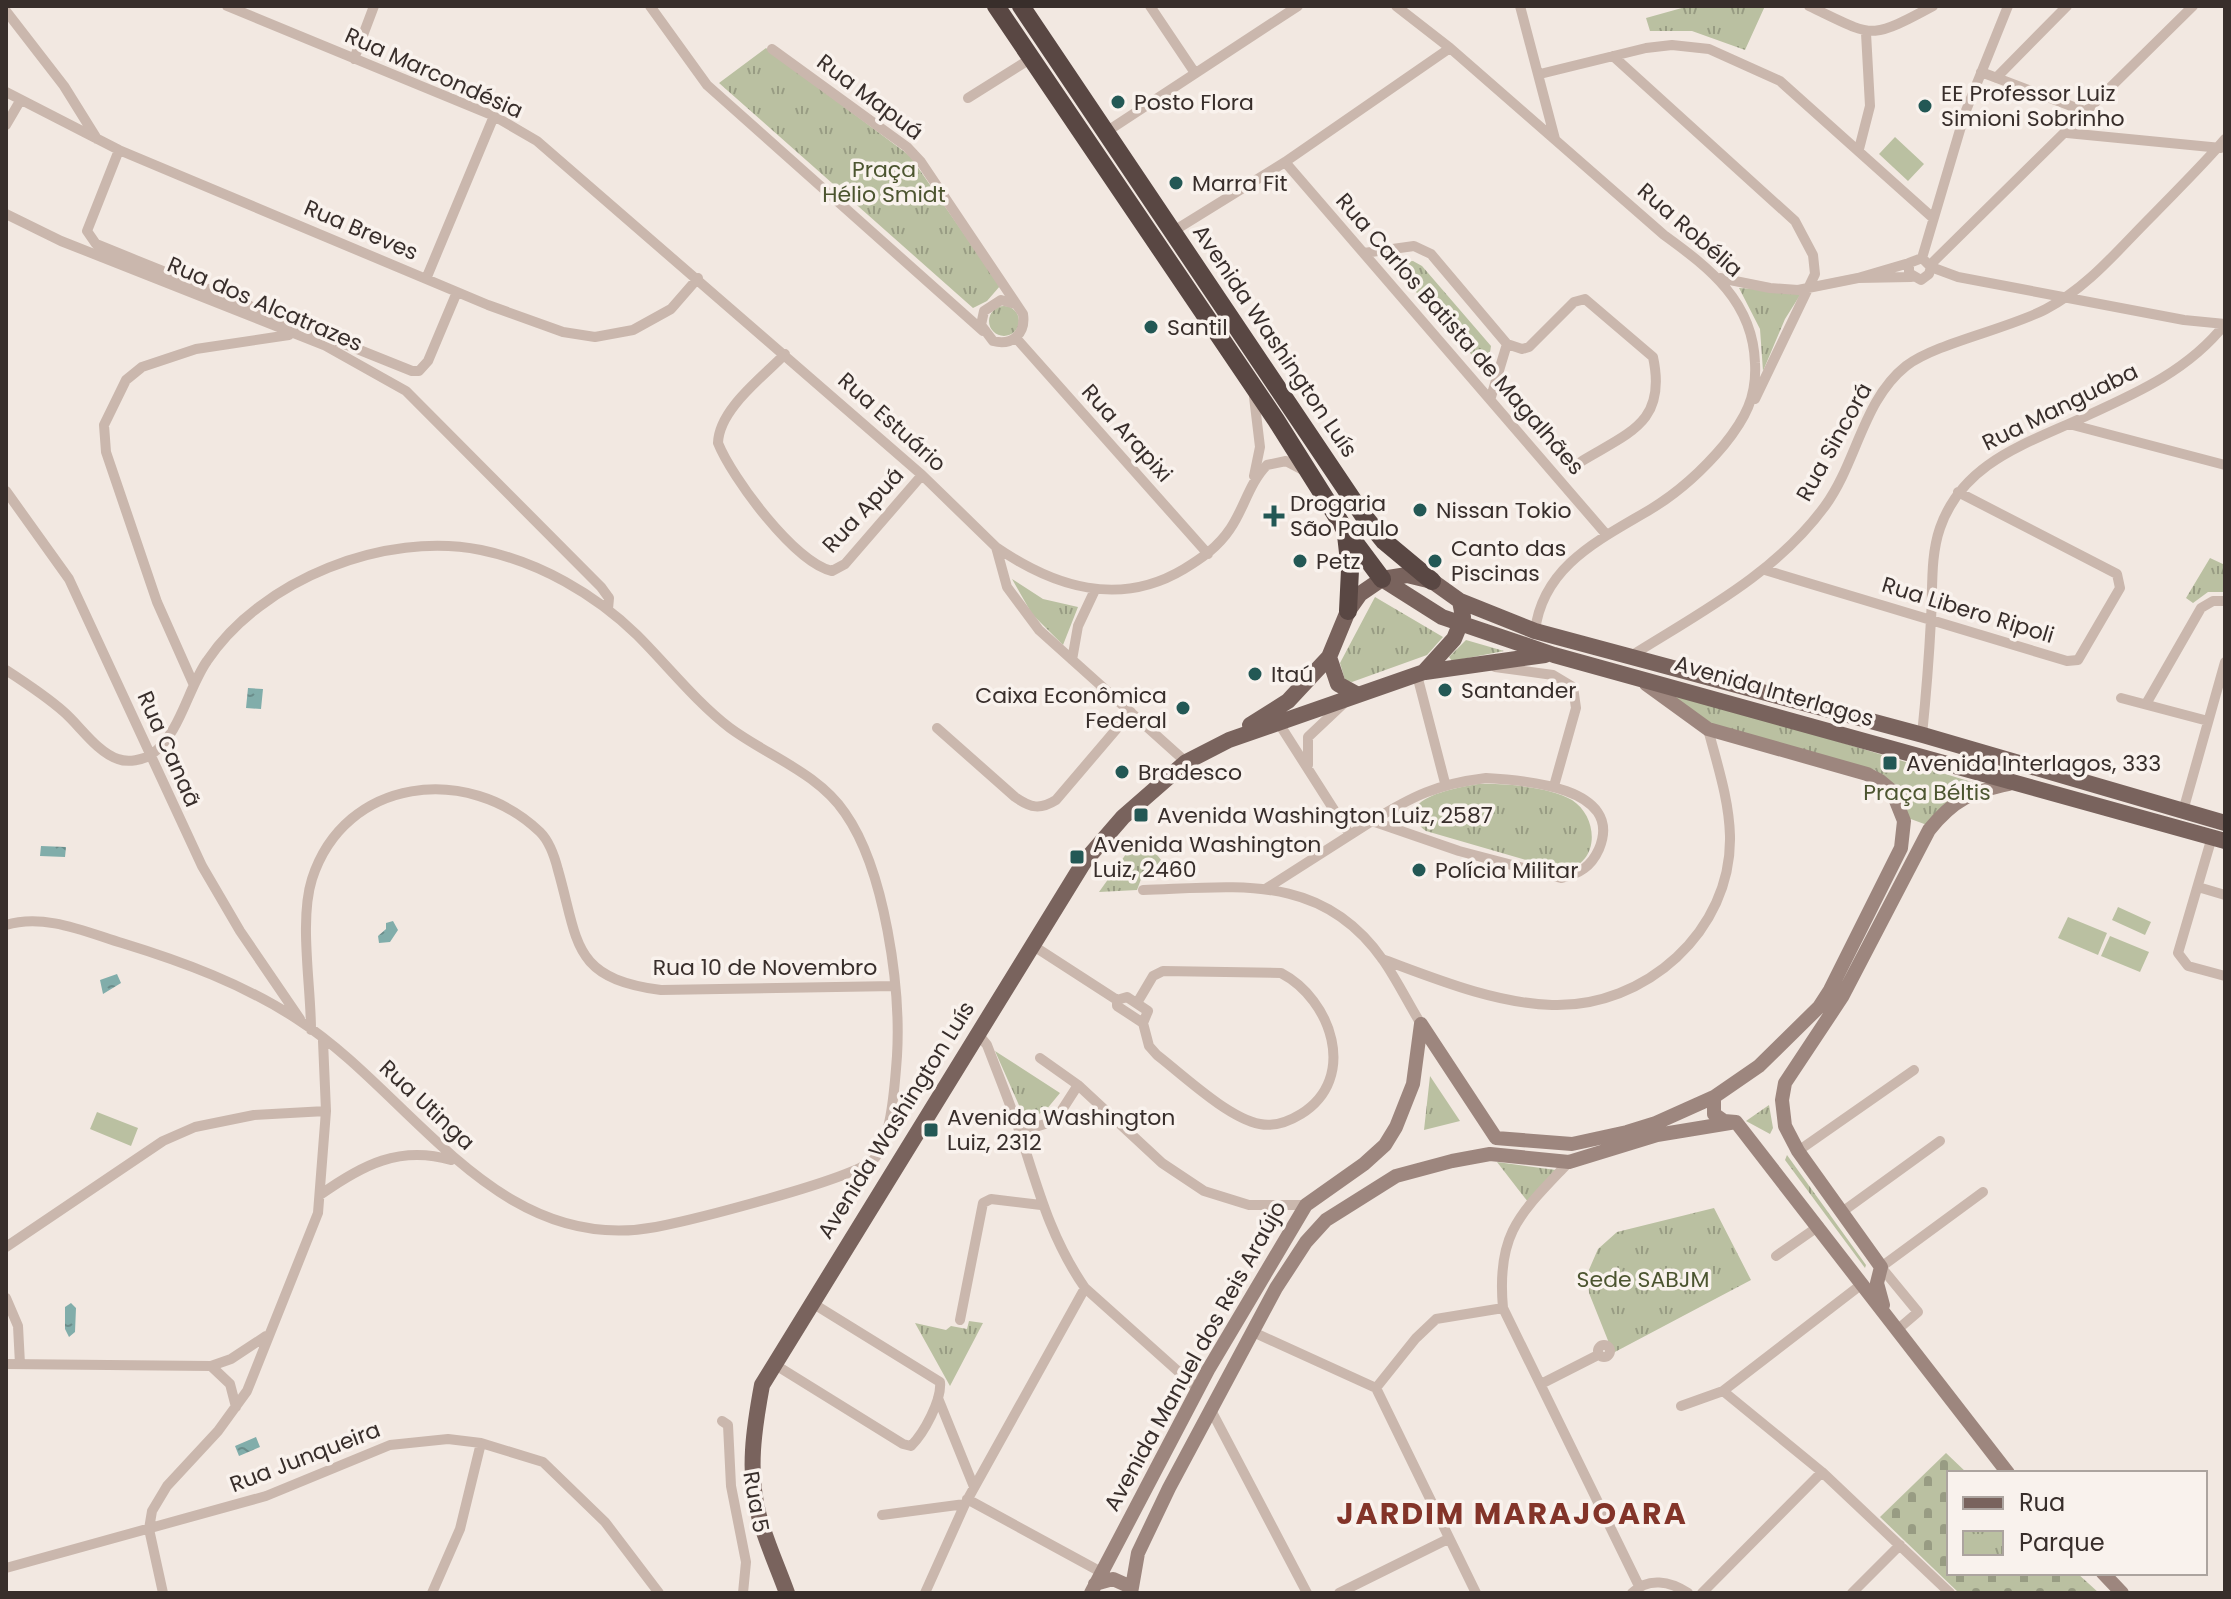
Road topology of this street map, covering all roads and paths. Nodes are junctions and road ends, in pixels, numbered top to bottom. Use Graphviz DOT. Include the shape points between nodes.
graph roads {
  1 [pos="227,6"];
  2 [pos="374,6"];
  3 [pos="650,6"];
  4 [pos="996,6"];
  5 [pos="1021,6"];
  6 [pos="1150,6"];
  7 [pos="1298,6"];
  8 [pos="1396,6"];
  9 [pos="1520,6"];
  10 [pos="1809,6"];
  11 [pos="1933,6"];
  12 [pos="2008,6"];
  13 [pos="2067,6"];
  14 [pos="2193,6"];
  15 [pos="6,11"];
  16 [pos="1866,33"];
  17 [pos="1450,48"];
  18 [pos="772,49"];
  19 [pos="1613,56"];
  20 [pos="354,59"];
  21 [pos="1030,59"];
  22 [pos="1981,72"];
  23 [pos="1195,73"];
  24 [pos="1540,74"];
  25 [pos="1996,78"];
  26 [pos="6,92"];
  27 [pos="968,98"];
  28 [pos="20,101"];
  29 [pos="2087,112"];
  30 [pos="494,116"];
  31 [pos="6,125"];
  32 [pos="1106,132"];
  33 [pos="2067,133"];
  34 [pos="97,139"];
  35 [pos="1555,139"];
  36 [pos="535,145"];
  37 [pos="2223,145"];
  38 [pos="1859,149"];
  39 [pos="119,150"];
  40 [pos="1285,162"];
  41 [pos="6,214"];
  42 [pos="1933,218"];
  43 [pos="1172,232"];
  44 [pos="1364,253"];
  45 [pos="1922,262"];
  46 [pos="1716,277"];
  47 [pos="1911,277"];
  48 [pos="1958,277"];
  49 [pos="698,278"];
  50 [pos="1858,278"];
  51 [pos="1926,278"];
  52 [pos="426,279"];
  53 [pos="1807,289"];
  54 [pos="457,292"];
  55 [pos="2066,297"];
  56 [pos="1015,304"];
  57 [pos="2225,324"];
  58 [pos="983,331"];
  59 [pos="292,335"];
  60 [pos="1016,338"];
  61 [pos="1507,344"];
  62 [pos="785,354"];
  63 [pos="1247,378"];
  64 [pos="1491,397"];
  65 [pos="1751,407"];
  66 [pos="2069,424"];
  67 [pos="1582,461"];
  68 [pos="2225,465"];
  69 [pos="1309,474"];
  70 [pos="922,475"];
  71 [pos="6,491"];
  72 [pos="1958,492"];
  73 [pos="1249,493"];
  74 [pos="1344,528"];
  75 [pos="1605,533"];
  76 [pos="996,547"];
  77 [pos="1208,554"];
  78 [pos="1765,570"];
  79 [pos="1382,579"];
  80 [pos="1432,581"];
  81 [pos="1094,592"];
  82 [pos="1460,601"];
  83 [pos="2225,601"];
  84 [pos="608,609"];
  85 [pos="1348,611"];
  86 [pos="1931,620"];
  87 [pos="1462,624"];
  88 [pos="1535,631"];
  89 [pos="1554,655"];
  90 [pos="1329,657"];
  91 [pos="1629,658"];
  92 [pos="1072,660"];
  93 [pos="2225,662"];
  94 [pos="1477,665"];
  95 [pos="6,670"];
  96 [pos="1420,673"];
  97 [pos="1632,675"];
  98 [pos="193,683"];
  99 [pos="1354,696"];
  100 [pos="2121,698"];
  101 [pos="2146,704"];
  102 [pos="1131,712"];
  103 [pos="2208,721"];
  104 [pos="1278,722"];
  105 [pos="937,728"];
  106 [pos="1708,729"];
  107 [pos="1922,735"];
  108 [pos="1229,740"];
  109 [pos="1980,752"];
  110 [pos="151,755"];
  111 [pos="1186,762"];
  112 [pos="1308,767"];
  113 [pos="1979,775"];
  114 [pos="1445,783"];
  115 [pos="2009,784"];
  116 [pos="1554,786"];
  117 [pos="1971,792"];
  118 [pos="2183,811"];
  119 [pos="1372,821"];
  120 [pos="1904,821"];
  121 [pos="2225,823"];
  122 [pos="1929,830"];
  123 [pos="1350,835"];
  124 [pos="2218,839"];
  125 [pos="2198,887"];
  126 [pos="1267,888"];
  127 [pos="1143,890"];
  128 [pos="2225,895"];
  129 [pos="6,925"];
  130 [pos="1032,945"];
  131 [pos="1382,959"];
  132 [pos="2225,976"];
  133 [pos="895,986"];
  134 [pos="1836,994"];
  135 [pos="1117,1000"];
  136 [pos="1137,1003"];
  137 [pos="301,1021"];
  138 [pos="1143,1023"];
  139 [pos="1421,1024"];
  140 [pos="311,1030"];
  141 [pos="978,1034"];
  142 [pos="323,1041"];
  143 [pos="1040,1058"];
  144 [pos="1914,1070"];
  145 [pos="1078,1085"];
  146 [pos="1714,1097"];
  147 [pos="326,1111"];
  148 [pos="1060,1113"];
  149 [pos="1736,1122"];
  150 [pos="1045,1124"];
  151 [pos="1019,1132"];
  152 [pos="1940,1141"];
  153 [pos="1572,1144"];
  154 [pos="1798,1151"];
  155 [pos="878,1153"];
  156 [pos="454,1160"];
  157 [pos="1569,1162"];
  158 [pos="1983,1192"];
  159 [pos="320,1195"];
  160 [pos="1041,1205"];
  161 [pos="1306,1205"];
  162 [pos="1842,1212"];
  163 [pos="1819,1226"];
  164 [pos="6,1247"];
  165 [pos="1776,1256"];
  166 [pos="1881,1267"];
  167 [pos="1851,1268"];
  168 [pos="1862,1284"];
  169 [pos="1085,1288"];
  170 [pos="6,1298"];
  171 [pos="817,1306"];
  172 [pos="1503,1308"];
  173 [pos="1885,1314"];
  174 [pos="960,1320"];
  175 [pos="1897,1330"];
  176 [pos="1253,1332"];
  177 [pos="266,1336"];
  178 [pos="1598,1355"];
  179 [pos="6,1364"];
  180 [pos="20,1364"];
  181 [pos="211,1366"];
  182 [pos="782,1369"];
  183 [pos="1541,1384"];
  184 [pos="1376,1388"];
  185 [pos="1199,1390"];
  186 [pos="1723,1391"];
  187 [pos="938,1398"];
  188 [pos="1681,1406"];
  189 [pos="236,1407"];
  190 [pos="1212,1412"];
  191 [pos="722,1421"];
  192 [pos="481,1443"];
  193 [pos="2006,1471"];
  194 [pos="1822,1472"];
  195 [pos="974,1487"];
  196 [pos="966,1502"];
  197 [pos="882,1515"];
  198 [pos="149,1529"];
  199 [pos="1448,1539"];
  200 [pos="1900,1545"];
  201 [pos="6,1568"];
  202 [pos="2105,1575"];
  203 [pos="1096,1583"];
  204 [pos="1635,1589"];
  205 [pos="1134,1591"];
  206 [pos="163,1593"];
  207 [pos="432,1593"];
  208 [pos="659,1593"];
  209 [pos="743,1593"];
  210 [pos="787,1593"];
  211 [pos="925,1593"];
  212 [pos="1307,1593"];
  213 [pos="1339,1593"];
  214 [pos="1476,1593"];
  215 [pos="1688,1593"];
  216 [pos="1702,1593"];
  217 [pos="1852,1593"];
  218 [pos="1949,1593"];
  219 [pos="2122,1593"];
  1 -- 20 [label="street, Rua Marcondésia"];
  2 -- 20 [label="street"];
  3 -- 58 [label="street" via="707,85"];
  4 -- 21 [label="highway, Avenida Washington Luís"];
  5 -- 32 [label="highway, Avenida Washington Luís"];
  6 -- 23 [label="street"];
  7 -- 23 [label="street"];
  8 -- 17 [label="street, Rua Robélia"];
  9 -- 24 [label="street"];
  10 -- 16 [label="street"];
  11 -- 16 [label="street" via="1890,28"];
  12 -- 22 [label="street"];
  13 -- 25 [label="street"];
  14 -- 29 [label="street"];
  15 -- 34 [label="street"];
  16 -- 38 [label="street" via="1870,106"];
  17 -- 35 [label="street, Rua Robélia"];
  17 -- 40 [label="street"];
  18 -- 56 [label="street, Rua Mapuá" via="907,147"];
  19 -- 24 [label="street"];
  19 -- 38 [label="street" via="1672,45 1709,49 1780,81"];
  19 -- 53 [label="street" via="1795,221 1813,255 1815,274"];
  20 -- 30 [label="street, Rua Marcondésia" via="460,108"];
  21 -- 27 [label="street"];
  21 -- 63 [label="highway, Avenida Washington Luís"];
  22 -- 25 [label="street"];
  22 -- 42 [label="street"];
  23 -- 32 [label="street"];
  24 -- 35 [label="street"];
  25 -- 29 [label="street"];
  26 -- 28 [label="street, Rua Breves"];
  28 -- 31 [label="street"];
  28 -- 34 [label="street, Rua Breves"];
  29 -- 33 [label="street"];
  30 -- 36 [label="street, Rua Marcondésia"];
  30 -- 52 [label="street"];
  32 -- 43 [label="highway, Avenida Washington Luís"];
  33 -- 37 [label="street"];
  33 -- 45 [label="street" via="1947,250"];
  34 -- 39 [label="street, Rua Breves"];
  35 -- 46 [label="street, Rua Robélia"];
  36 -- 49 [label="street, Rua Estuário"];
  37 -- 55 [label="street, Rua Sincorá"];
  38 -- 42 [label="street"];
  39 -- 52 [label="street, Rua Breves"];
  39 -- 54 [label="street" via="87,231 96,244 117,253 412,371 428,361"];
  40 -- 43 [label="street"];
  40 -- 44 [label="street, Rua Carlos Batista de Magalhães"];
  41 -- 59 [label="street, Rua dos Alcatrazes"];
  42 -- 45 [label="street"];
  43 -- 80 [label="highway, Avenida Washington Luís" via="1363,515 1384,541"];
  44 -- 61 [label="street" via="1414,246 1427,250"];
  44 -- 64 [label="street, Rua Carlos Batista de Magalhães"];
  45 -- 47 [label="street"];
  45 -- 48 [label="street"];
  45 -- 50 [label="street"];
  45 -- 51 [label="street"];
  46 -- 53 [label="street"];
  46 -- 65 [label="street, Rua Robélia" via="1734,294 1749,323 1756,369"];
  47 -- 50 [label="street"];
  47 -- 51 [label="street"];
  48 -- 51 [label="street"];
  48 -- 55 [label="street"];
  49 -- 54 [label="street, Rua Breves" via="654,321 595,337 546,327"];
  49 -- 62 [label="street, Rua Estuário"];
  50 -- 53 [label="street"];
  52 -- 54 [label="street, Rua Breves"];
  53 -- 65 [label="street"];
  55 -- 57 [label="street"];
  55 -- 78 [label="street, Rua Sincorá" via="2024,320 1918,359 1898,373 1875,403 1827,504"];
  56 -- 58 [label="street" via="1001,300 989,306 982,318"];
  56 -- 60 [label="street" via="1024,321"];
  57 -- 66 [label="street, Rua Manguaba" via="2201,352 2177,369"];
  58 -- 60 [label="street" via="998,343"];
  59 -- 84 [label="street, Rua dos Alcatrazes" via="324,345 424,405 601,587 609,598"];
  59 -- 98 [label="street" via="187,351 142,367 119,391 104,425 106,452 157,602"];
  60 -- 77 [label="street, Rua Arapixi"];
  61 -- 64 [label="street"];
  61 -- 67 [label="street" via="1529,347 1574,302 1585,299 1653,357 1656,400 1651,412 1640,426"];
  62 -- 70 [label="street, Rua Estuário"];
  62 -- 70 [label="street, Rua Apuá" via="729,414 718,443 768,519 815,564 839,570"];
  63 -- 69 [label="highway, Avenida Washington Luís"];
  63 -- 73 [label="street" via="1260,447"];
  64 -- 75 [label="street, Rua Carlos Batista de Magalhães"];
  65 -- 75 [label="street" via="1705,468 1652,508"];
  66 -- 68 [label="street"];
  66 -- 72 [label="street, Rua Manguaba" via="1998,457"];
  69 -- 73 [label="street" via="1297,465 1274,462 1261,471"];
  69 -- 74 [label="highway, Avenida Washington Luís"];
  70 -- 76 [label="street, Rua Estuário"];
  71 -- 110 [label="street, Rua Canaã" via="69,579"];
  72 -- 86 [label="street, Rua Manguaba" via="1935,547"];
  72 -- 86 [label="street, Rua Libero Ripoli" via="2111,570 2121,584 2076,662"];
  73 -- 77 [label="street" via="1230,530"];
  74 -- 79 [label="highway, Avenida Interlagos"];
  74 -- 85 [label="highway" via="1350,556"];
  75 -- 88 [label="street" via="1559,573 1544,597"];
  76 -- 81 [label="street, Rua Estuário" via="1055,580"];
  76 -- 92 [label="street" via="1007,587"];
  77 -- 81 [label="street" via="1148,586"];
  78 -- 86 [label="street, Rua Libero Ripoli"];
  78 -- 91 [label="street, Rua Sincorá"];
  79 -- 80 [label="main road" via="1407,575"];
  79 -- 85 [label="main road" via="1360,594"];
  79 -- 87 [label="main road, Avenida Interlagos" via="1421,607"];
  80 -- 82 [label="main road, Avenida Washington Luís"];
  81 -- 92 [label="street" via="1078,626"];
  82 -- 87 [label="main road"];
  82 -- 88 [label="main road, Avenida Interlagos"];
  83 -- 101 [label="street" via="2201,608"];
  84 -- 98 [label="street, Rua dos Alcatrazes" via="557,577 499,555 464,548 391,548 331,566 279,594 225,638"];
  84 -- 133 [label="street, Rua dos Alcatrazes" via="728,726 805,775 842,808 878,892"];
  85 -- 90 [label="main road, Avenida Washington Luís"];
  86 -- 107 [label="street, Rua Manguaba"];
  87 -- 89 [label="main road, Avenida Interlagos"];
  87 -- 96 [label="main road, Avenida Washington Luís" via="1446,652"];
  88 -- 91 [label="main road, Avenida Interlagos"];
  89 -- 94 [label="main road"];
  89 -- 97 [label="main road, Avenida Interlagos"];
  90 -- 99 [label="main road" via="1338,684"];
  90 -- 108 [label="main road, Avenida Washington Luís" via="1288,701"];
  91 -- 107 [label="main road, Avenida Interlagos"];
  92 -- 102 [label="street"];
  93 -- 103 [label="street"];
  94 -- 96 [label="main road"];
  94 -- 116 [label="street" via="1553,675 1573,687 1576,708"];
  95 -- 110 [label="street" via="51,701 116,759"];
  96 -- 99 [label="main road, Avenida Washington Luís"];
  96 -- 114 [label="street"];
  97 -- 106 [label="street"];
  97 -- 113 [label="main road, Avenida Interlagos"];
  98 -- 110 [label="street, Rua dos Alcatrazes"];
  99 -- 104 [label="main road, Avenida Washington Luís"];
  99 -- 112 [label="street" via="1308,737"];
  100 -- 101 [label="street"];
  101 -- 103 [label="street"];
  102 -- 105 [label="street" via="1056,800 1041,808 1015,797"];
  102 -- 111 [label="street"];
  103 -- 118 [label="street"];
  104 -- 108 [label="main road, Avenida Washington Luís"];
  104 -- 112 [label="street"];
  106 -- 120 [label="street" via="1867,774 1892,791"];
  106 -- 131 [label="street" via="1728,811 1727,868 1717,904 1698,934 1657,976 1596,1002 1554,1005 1490,994"];
  107 -- 109 [label="main road, Avenida Interlagos"];
  108 -- 111 [label="main road, Avenida Washington Luís"];
  109 -- 113 [label="main road"];
  109 -- 118 [label="main road, Avenida Interlagos"];
  110 -- 137 [label="street, Rua Canaã" via="202,866"];
  111 -- 130 [label="main road, Avenida Washington Luís" via="1100,840"];
  112 -- 123 [label="street"];
  113 -- 115 [label="main road, Avenida Interlagos"];
  113 -- 117 [label="main road"];
  114 -- 116 [label="street" via="1486,778"];
  114 -- 119 [label="street"];
  115 -- 117 [label="street"];
  115 -- 124 [label="main road, Avenida Interlagos"];
  116 -- 119 [label="street" via="1593,807 1603,829 1591,863 1561,878"];
  117 -- 122 [label="street"];
  118 -- 121 [label="main road, Avenida Interlagos"];
  119 -- 123 [label="street"];
  120 -- 122 [label="street"];
  120 -- 134 [label="street" via="1901,848"];
  122 -- 134 [label="street"];
  123 -- 126 [label="street"];
  124 -- 125 [label="street"];
  125 -- 128 [label="street"];
  125 -- 132 [label="street" via="2179,957 2188,966"];
  126 -- 127 [label="street"];
  126 -- 131 [label="street" via="1308,897 1340,915"];
  129 -- 137 [label="street, Rua Utinga" via="32,920 60,925 150,952 229,981"];
  130 -- 135 [label="street"];
  130 -- 141 [label="main road, Avenida Washington Luís"];
  131 -- 139 [label="street"];
  133 -- 140 [label="street, Rua 10 de Novembro" via="661,990 612,979 577,944 557,865 540,832 472,793 440,787 390,797 363,811 321,857 309,890 307,917"];
  133 -- 155 [label="street, Rua dos Alcatrazes" via="895,1085"];
  134 -- 146 [label="street" via="1779,1049"];
  134 -- 154 [label="street" via="1785,1083 1782,1113"];
  135 -- 136 [label="street" via="1127,997"];
  135 -- 138 [label="street" via="1121,1010"];
  136 -- 138 [label="street" via="1149,1013"];
  136 -- 138 [label="street" via="1153,976 1163,971 1281,973 1294,980 1324,1022 1335,1069 1329,1087 1311,1108 1290,1121 1257,1124 1157,1055"];
  137 -- 140 [label="street, Rua Utinga"];
  139 -- 153 [label="street" via="1496,1138"];
  139 -- 161 [label="street, Avenida Manuel dos Reis Araújo" via="1413,1084 1385,1145"];
  140 -- 142 [label="street, Rua Utinga"];
  141 -- 151 [label="street" via="987,1045"];
  141 -- 210 [label="main road, Avenida Washington Luís" via="762,1385 753,1480 759,1516"];
  142 -- 147 [label="street"];
  142 -- 156 [label="street, Rua Utinga"];
  143 -- 145 [label="street"];
  144 -- 154 [label="street"];
  145 -- 148 [label="street"];
  145 -- 161 [label="street" via="1162,1163 1204,1191 1249,1205"];
  146 -- 149 [label="street" via="1714,1114"];
  146 -- 153 [label="street" via="1656,1123"];
  147 -- 159 [label="street"];
  147 -- 164 [label="street" via="254,1115 195,1127 163,1141"];
  149 -- 157 [label="street, Avenida Manuel dos Reis Araújo" via="1657,1135"];
  149 -- 163 [label="street"];
  150 -- 151 [label="street"];
  151 -- 160 [label="street"];
  152 -- 162 [label="street"];
  153 -- 157 [label="street"];
  154 -- 162 [label="street"];
  155 -- 156 [label="street, Rua Utinga" via="857,1169 752,1202 619,1231 553,1220"];
  156 -- 159 [label="street" via="397,1155 376,1161"];
  157 -- 172 [label="street" via="1519,1215 1501,1263"];
  157 -- 176 [label="street, Avenida Manuel dos Reis Araújo" via="1490,1154 1396,1176 1373,1188 1326,1220 1306,1242"];
  158 -- 166 [label="street"];
  159 -- 177 [label="street" via="303,1254"];
  160 -- 169 [label="street" via="1055,1240"];
  160 -- 174 [label="street" via="991,1199 983,1203"];
  161 -- 185 [label="street, Avenida Manuel dos Reis Araújo"];
  162 -- 166 [label="street"];
  163 -- 165 [label="street"];
  163 -- 167 [label="street"];
  166 -- 167 [label="street"];
  166 -- 173 [label="street" via="1877,1283"];
  166 -- 175 [label="street" via="1918,1312"];
  167 -- 168 [label="street"];
  168 -- 173 [label="street"];
  168 -- 186 [label="street"];
  169 -- 185 [label="street"];
  169 -- 195 [label="street"];
  170 -- 180 [label="street" via="18,1326"];
  171 -- 187 [label="street" via="935,1378 941,1385"];
  172 -- 183 [label="street"];
  172 -- 184 [label="street" via="1436,1319"];
  173 -- 175 [label="street"];
  175 -- 193 [label="street"];
  176 -- 184 [label="street"];
  176 -- 190 [label="street, Avenida Manuel dos Reis Araújo"];
  177 -- 181 [label="street"];
  177 -- 189 [label="street" via="256,1374"];
  178 -- 183 [label="street"];
  179 -- 180 [label="street"];
  180 -- 181 [label="street"];
  181 -- 189 [label="street" via="230,1384"];
  182 -- 187 [label="street" via="907,1445 914,1444"];
  183 -- 204 [label="street"];
  184 -- 199 [label="street"];
  185 -- 203 [label="street, Avenida Manuel dos Reis Araújo"];
  186 -- 188 [label="street"];
  186 -- 194 [label="street"];
  187 -- 195 [label="street"];
  189 -- 198 [label="street" via="157,1498"];
  190 -- 205 [label="street, Avenida Manuel dos Reis Araújo" via="1138,1553"];
  190 -- 212 [label="street"];
  191 -- 209 [label="street, Rua 5" via="728,1425 731,1486 746,1562"];
  192 -- 198 [label="street, Rua Junqueira" via="430,1439 390,1445 266,1496"];
  192 -- 207 [label="street" via="460,1529"];
  192 -- 208 [label="street, Rua Junqueira" via="543,1462 605,1522"];
  194 -- 200 [label="street"];
  194 -- 216 [label="street"];
  195 -- 196 [label="street"];
  196 -- 197 [label="street"];
  196 -- 203 [label="street"];
  196 -- 211 [label="street"];
  198 -- 201 [label="street, Rua Junqueira"];
  198 -- 206 [label="street"];
  199 -- 213 [label="street"];
  199 -- 214 [label="street"];
  200 -- 217 [label="street"];
  200 -- 218 [label="street"];
  202 -- 219 [label="street"];
  203 -- 205 [label="street" via="1113,1579"];
  204 -- 215 [label="street" via="1671,1584"];
}
